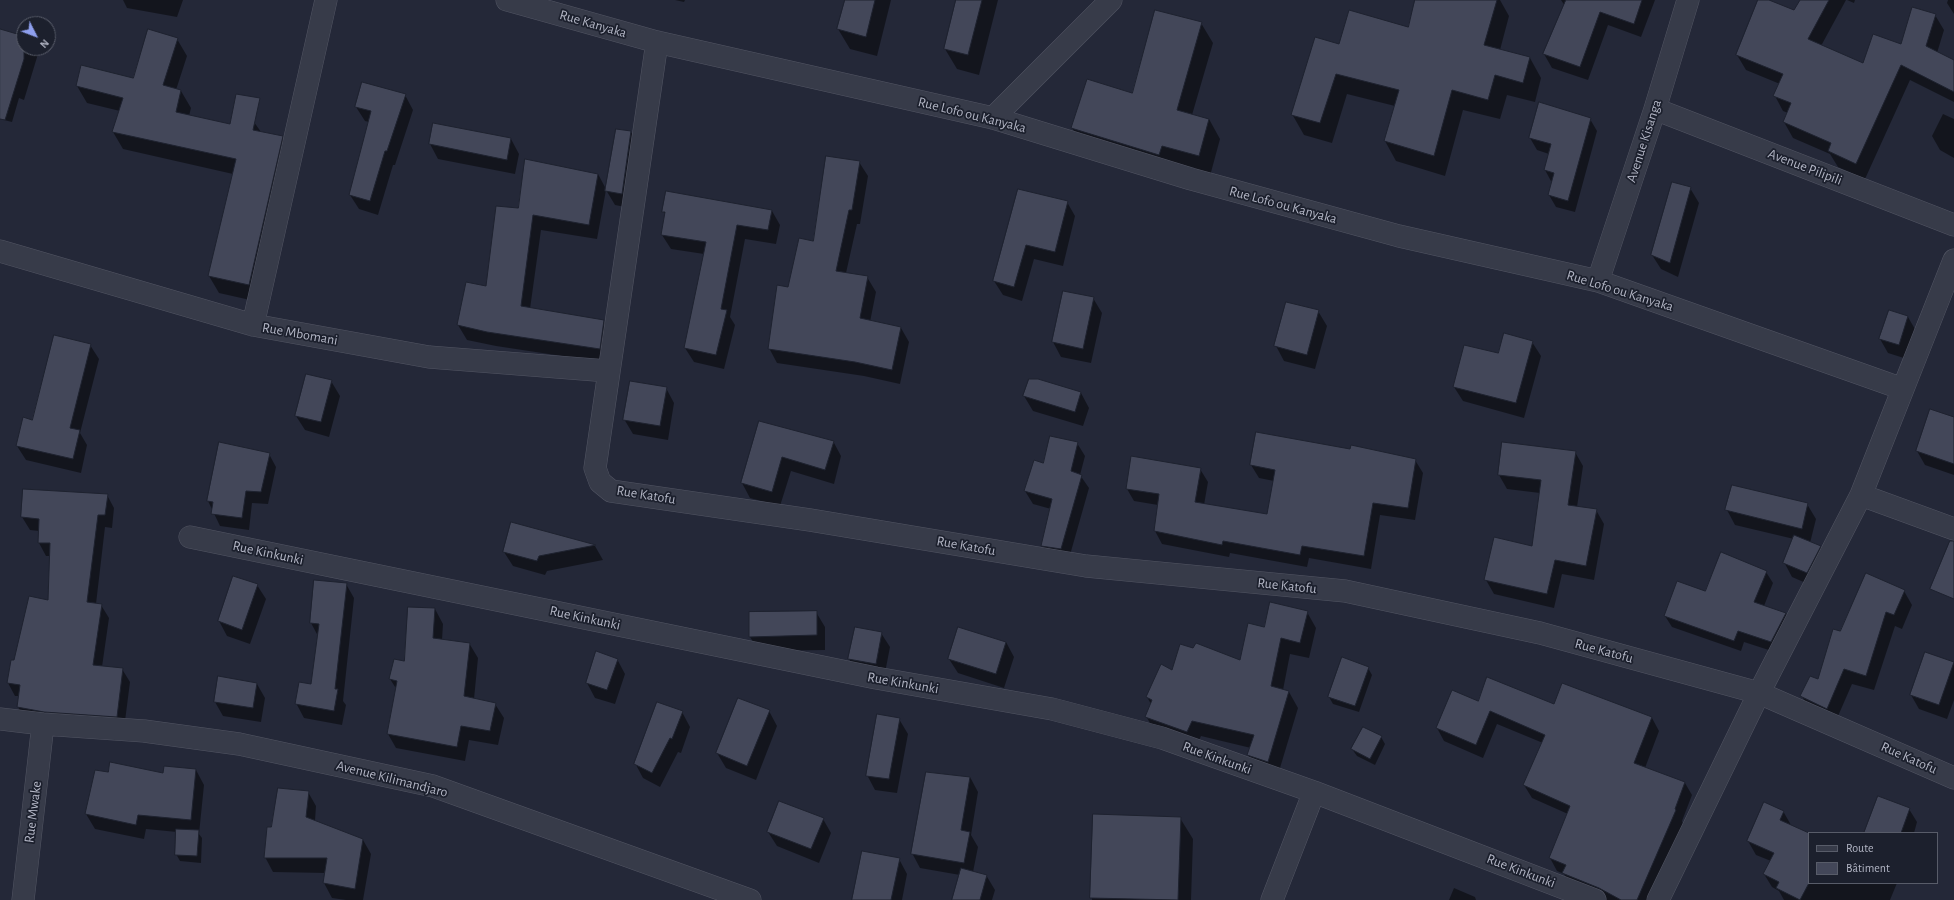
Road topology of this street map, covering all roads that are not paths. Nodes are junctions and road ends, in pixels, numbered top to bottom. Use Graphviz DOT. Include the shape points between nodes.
graph roads {
  1 [pos="326,0"];
  2 [pos="507,0"];
  3 [pos="1111,0"];
  4 [pos="1688,0"];
  5 [pos="657,42"];
  6 [pos="1655,109"];
  7 [pos="993,118"];
  8 [pos="1954,225"];
  9 [pos="0,251"];
  10 [pos="1954,260"];
  11 [pos="1598,281"];
  12 [pos="253,325"];
  13 [pos="608,371"];
  14 [pos="1903,389"];
  15 [pos="1861,495"];
  16 [pos="1954,529"];
  17 [pos="190,537"];
  18 [pos="1759,693"];
  19 [pos="0,719"];
  20 [pos="43,724"];
  21 [pos="1954,778"];
  22 [pos="1314,792"];
  23 [pos="23,900"];
  24 [pos="750,900"];
  25 [pos="1272,900"];
  26 [pos="1595,900"];
  27 [pos="1658,900"];
  1 -- 12 [label="street"];
  2 -- 5 [label="street, Rue Kanyaka"];
  3 -- 7 [label="street"];
  4 -- 6 [label="street, Avenue Kisanga"];
  5 -- 7 [label="street, Rue Lofo ou Kanyaka"];
  5 -- 13 [label="street"];
  6 -- 8 [label="street, Avenue Pilipili"];
  6 -- 11 [label="street, Avenue Kisanga"];
  7 -- 11 [label="street, Rue Lofo ou Kanyaka" via="1191,180 1399,236"];
  9 -- 12 [label="street, Rue Mbomani"];
  10 -- 14 [label="street"];
  11 -- 14 [label="street, Rue Lofo ou Kanyaka"];
  12 -- 13 [label="street, Rue Mbomani" via="429,357"];
  13 -- 18 [label="street, Rue Katofu" via="595,468 600,482 611,491 810,520 1086,566 1345,591 1540,633"];
  14 -- 15 [label="street"];
  15 -- 16 [label="street"];
  15 -- 18 [label="street"];
  17 -- 22 [label="street, Rue Kinkunki" via="876,678 1052,709 1162,738"];
  18 -- 21 [label="street, Rue Katofu"];
  18 -- 27 [label="street"];
  19 -- 20 [label="street, Avenue Kilimandjaro"];
  20 -- 23 [label="street, Rue Mwake"];
  20 -- 24 [label="street, Avenue Kilimandjaro" via="144,731 239,744 433,786"];
  22 -- 25 [label="street"];
  22 -- 26 [label="street, Rue Kinkunki"];
}
